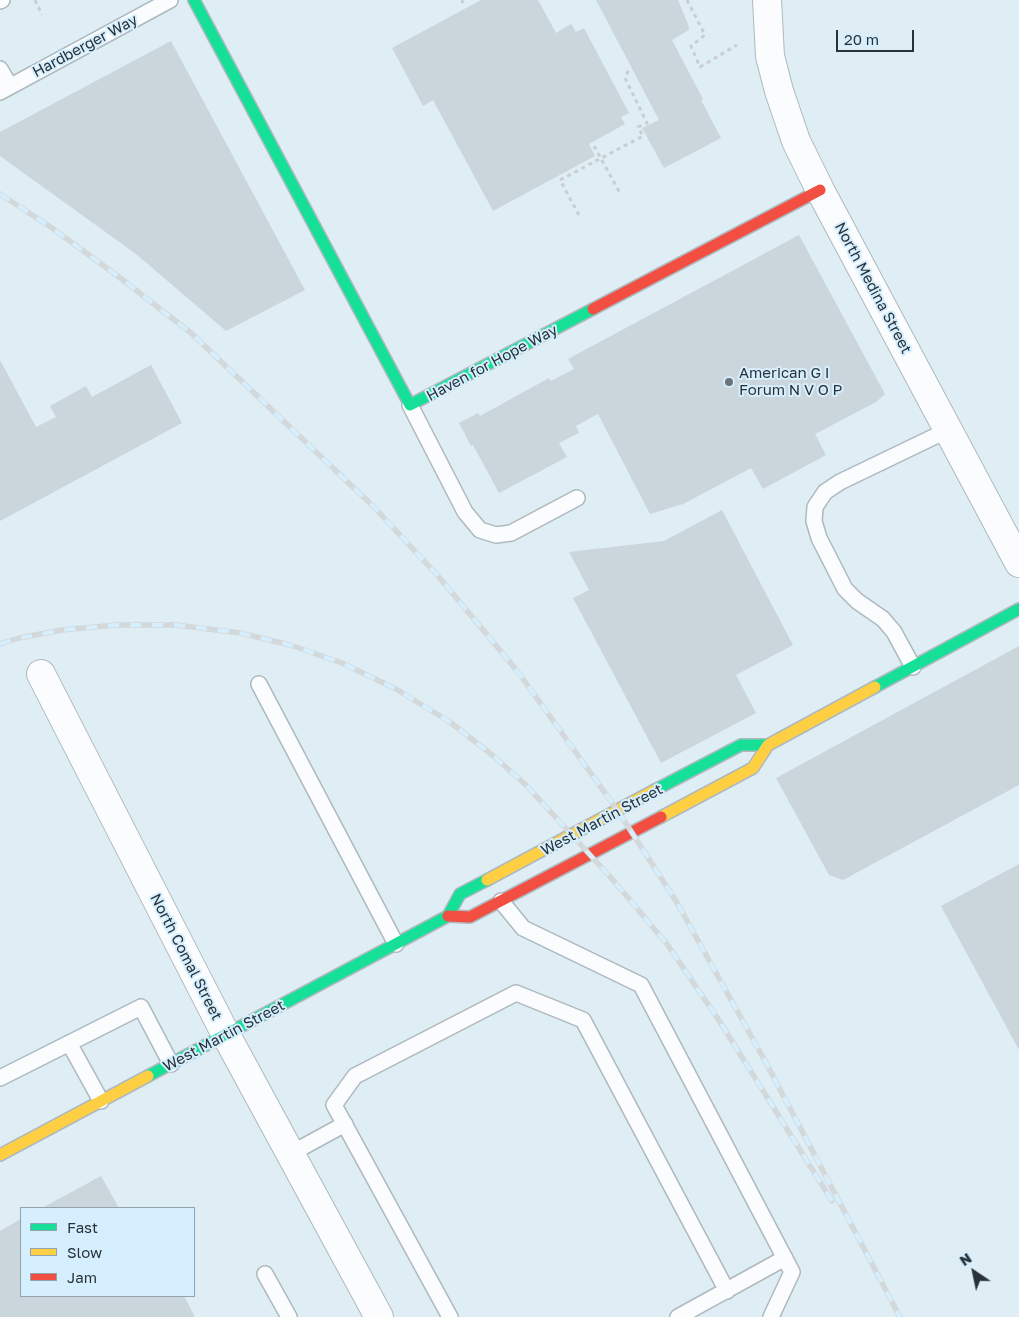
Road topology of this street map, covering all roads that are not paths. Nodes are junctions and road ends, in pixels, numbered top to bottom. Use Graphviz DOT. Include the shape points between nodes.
graph roads {
  1 [pos="170,0"];
  2 [pos="194,0"];
  3 [pos="767,0"];
  4 [pos="0,69"];
  5 [pos="5,89"];
  6 [pos="820,190"];
  7 [pos="410,405"];
  8 [pos="948,430"];
  9 [pos="577,498"];
  10 [pos="1019,563"];
  11 [pos="1019,609"];
  12 [pos="913,667"];
  13 [pos="40,674"];
  14 [pos="259,684"];
  15 [pos="768,745"];
  16 [pos="501,901"];
  17 [pos="448,916"];
  18 [pos="396,944"];
  19 [pos="226,1035"];
  20 [pos="70,1044"];
  21 [pos="171,1064"];
  22 [pos="0,1078"];
  23 [pos="101,1101"];
  24 [pos="345,1124"];
  25 [pos="290,1154"];
  26 [pos="0,1155"];
  27 [pos="785,1258"];
  28 [pos="265,1274"];
  29 [pos="727,1291"];
  30 [pos="289,1317"];
  31 [pos="379,1317"];
  32 [pos="450,1317"];
  33 [pos="678,1317"];
  34 [pos="771,1317"];
  1 -- 5 [label="lane, Hardberger Way"];
  2 -- 7 [label="main road, Haven for Hope Way"];
  3 -- 6 [label="street, North Medina Street" via="770,56 796,141"];
  4 -- 5 [label="lane"];
  6 -- 7 [label="main road, Haven for Hope Way"];
  6 -- 8 [label="street, North Medina Street"];
  7 -- 9 [label="lane" via="465,512 480,530 496,535 511,533"];
  8 -- 10 [label="street, North Medina Street"];
  8 -- 12 [label="lane" via="840,482 826,492 815,507 814,521 819,538 845,589 883,619"];
  11 -- 12 [label="main road, West Martin Street"];
  12 -- 15 [label="main road, West Martin Street"];
  13 -- 19 [label="street, North Comal Street"];
  14 -- 18 [label="lane"];
  15 -- 16 [label="main road, West Martin Street" via="753,768"];
  15 -- 17 [label="main road, West Martin Street" via="741,745 460,894"];
  16 -- 17 [label="main road, West Martin Street" via="470,918"];
  16 -- 27 [label="lane" via="523,928 641,985"];
  17 -- 18 [label="main road, West Martin Street"];
  18 -- 19 [label="main road, West Martin Street"];
  19 -- 21 [label="main road, West Martin Street"];
  19 -- 25 [label="street, North Comal Street"];
  20 -- 21 [label="lane" via="141,1007"];
  20 -- 22 [label="lane"];
  20 -- 23 [label="lane"];
  21 -- 23 [label="main road, West Martin Street"];
  23 -- 26 [label="main road, West Martin Street"];
  24 -- 25 [label="lane"];
  24 -- 29 [label="lane" via="334,1105 355,1076 516,993 583,1020"];
  24 -- 32 [label="lane"];
  25 -- 31 [label="street, North Comal Street"];
  27 -- 29 [label="lane"];
  27 -- 34 [label="lane" via="792,1272"];
  28 -- 30 [label="lane"];
  29 -- 33 [label="lane"];
}
